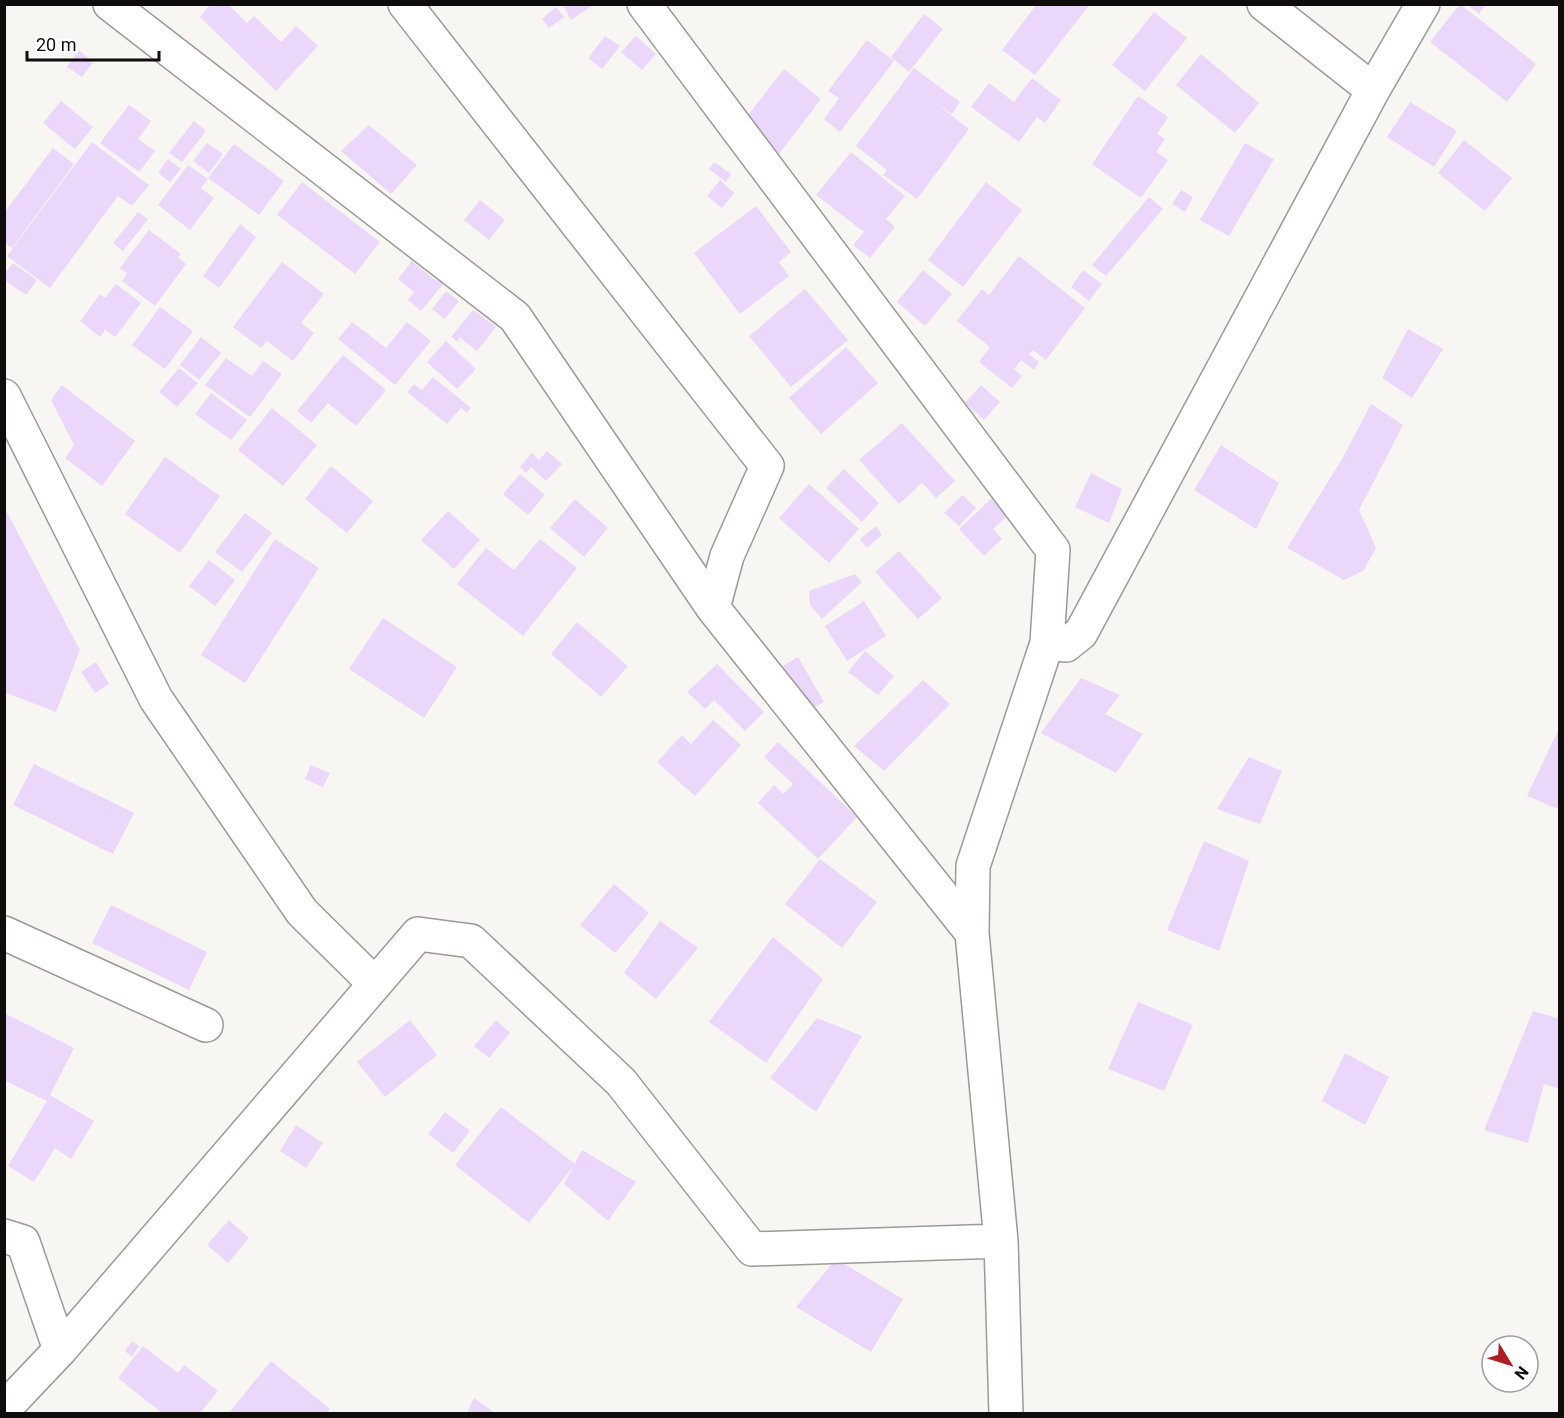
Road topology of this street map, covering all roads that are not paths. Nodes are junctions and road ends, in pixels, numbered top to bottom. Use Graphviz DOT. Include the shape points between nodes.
graph roads {
  1 [pos="110,4"];
  2 [pos="405,4"];
  3 [pos="644,4"];
  4 [pos="1264,4"];
  5 [pos="1423,4"];
  6 [pos="1373,90"];
  7 [pos="4,396"];
  8 [pos="713,608"];
  9 [pos="1047,643"];
  10 [pos="4,933"];
  11 [pos="972,933"];
  12 [pos="374,983"];
  13 [pos="206,1025"];
  14 [pos="4,1236"];
  15 [pos="1001,1241"];
  16 [pos="60,1350"];
  17 [pos="4,1409"];
  18 [pos="1006,1413"];
  1 -- 8 [label="street" via="514,317"];
  2 -- 8 [label="street" via="767,466 727,556"];
  3 -- 9 [label="street" via="1053,550"];
  4 -- 6 [label="street"];
  5 -- 6 [label="street"];
  6 -- 9 [label="street" via="1081,633 1066,645"];
  7 -- 12 [label="street" via="156,699 302,912"];
  8 -- 11 [label="street"];
  9 -- 11 [label="street" via="974,866"];
  10 -- 13 [label="street"];
  11 -- 15 [label="street"];
  12 -- 15 [label="street" via="418,934 471,941 621,1082 752,1249"];
  12 -- 16 [label="street"];
  14 -- 16 [label="street" via="23,1242"];
  15 -- 18 [label="street"];
  16 -- 17 [label="street"];
}
